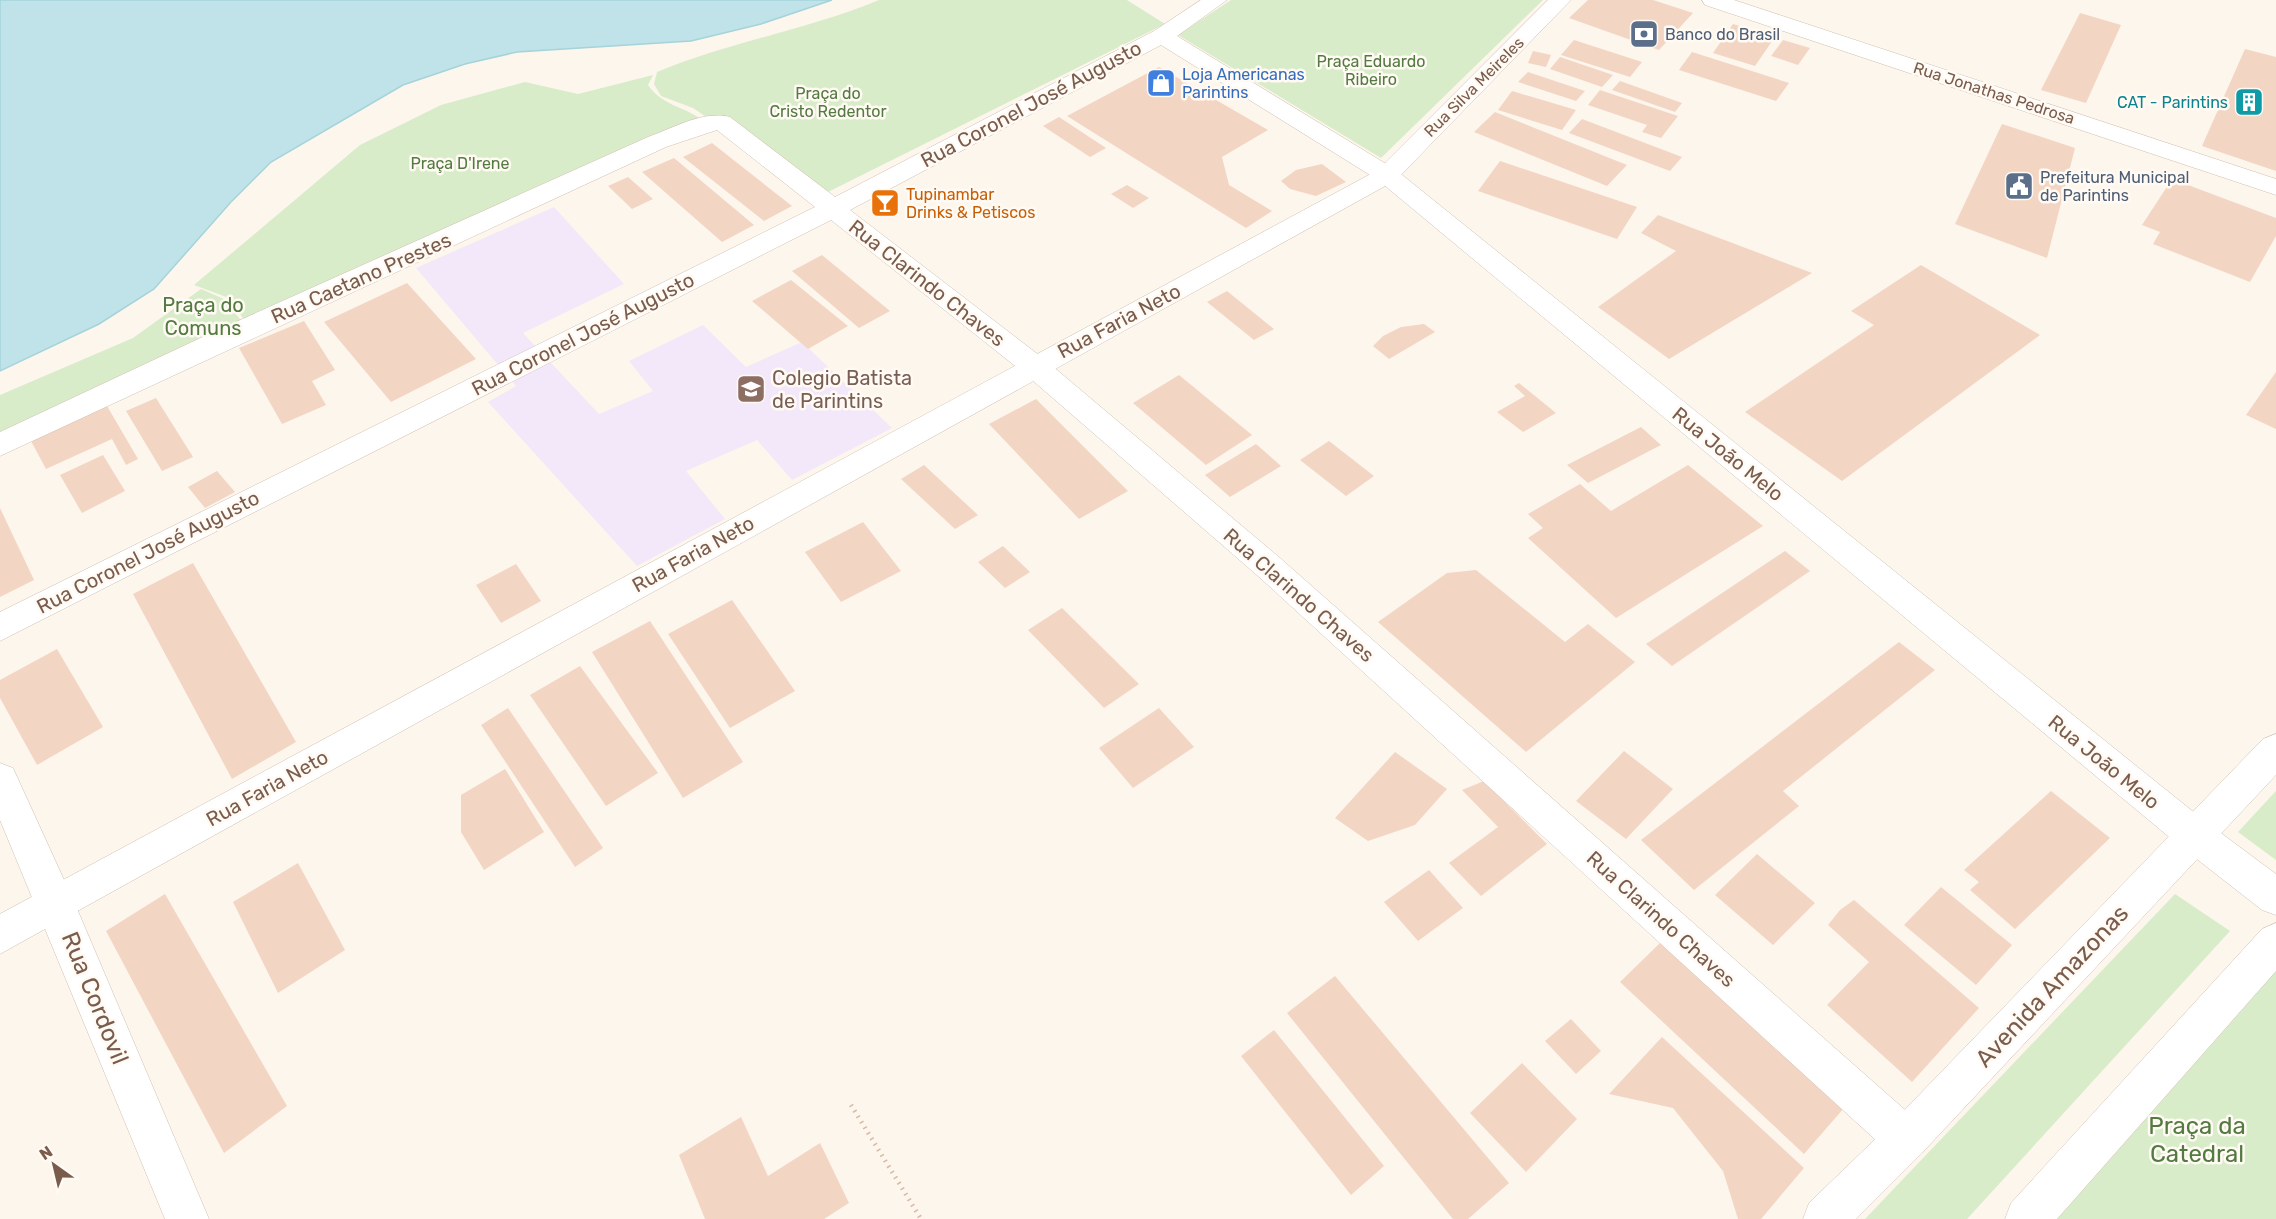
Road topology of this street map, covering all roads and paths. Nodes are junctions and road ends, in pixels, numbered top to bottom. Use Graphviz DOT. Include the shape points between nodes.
graph roads {
  1 [pos="1215,0"];
  2 [pos="1560,0"];
  3 [pos="1713,0"];
  4 [pos="1162,36"];
  5 [pos="657,142"];
  6 [pos="1387,175"];
  7 [pos="2276,187"];
  8 [pos="832,209"];
  9 [pos="1034,366"];
  10 [pos="0,445"];
  11 [pos="0,627"];
  12 [pos="2276,750"];
  13 [pos="0,779"];
  14 [pos="2193,834"];
  15 [pos="2276,897"];
  16 [pos="56,904"];
  17 [pos="0,935"];
  18 [pos="2276,942"];
  19 [pos="851,1105"];
  20 [pos="1906,1139"];
  21 [pos="2034,1217"];
  22 [pos="187,1219"];
  23 [pos="921,1219"];
  24 [pos="1825,1219"];
  1 -- 4 [label="street, Rua Coronel José Augusto"];
  2 -- 6 [label="street, Rua Silva Meireles"];
  3 -- 7 [label="street, Rua Jonathas Pedrosa"];
  4 -- 6 [label="street, Rua João Melo"];
  4 -- 8 [label="street, Rua Coronel José Augusto"];
  5 -- 8 [label="street, Rua Clarindo Chaves" via="702,124 722,122"];
  5 -- 10 [label="street, Rua Caetano Prestes"];
  6 -- 9 [label="street, Rua Faria Neto"];
  6 -- 14 [label="street, Rua João Melo"];
  8 -- 9 [label="street, Rua Clarindo Chaves"];
  8 -- 11 [label="street, Rua Coronel José Augusto"];
  9 -- 16 [label="street, Rua Faria Neto"];
  9 -- 20 [label="street, Rua Clarindo Chaves" via="1269,567"];
  12 -- 14 [label="street, Avenida Amazonas"];
  13 -- 16 [label="street, Rua Cordovil"];
  14 -- 15 [label="street, Rua João Melo"];
  14 -- 20 [label="street, Avenida Amazonas"];
  16 -- 17 [label="street, Rua Faria Neto"];
  16 -- 22 [label="street, Rua Cordovil"];
  18 -- 21 [label="street"];
  19 -- 23 [label="path"];
  20 -- 24 [label="street, Avenida Amazonas"];
}
